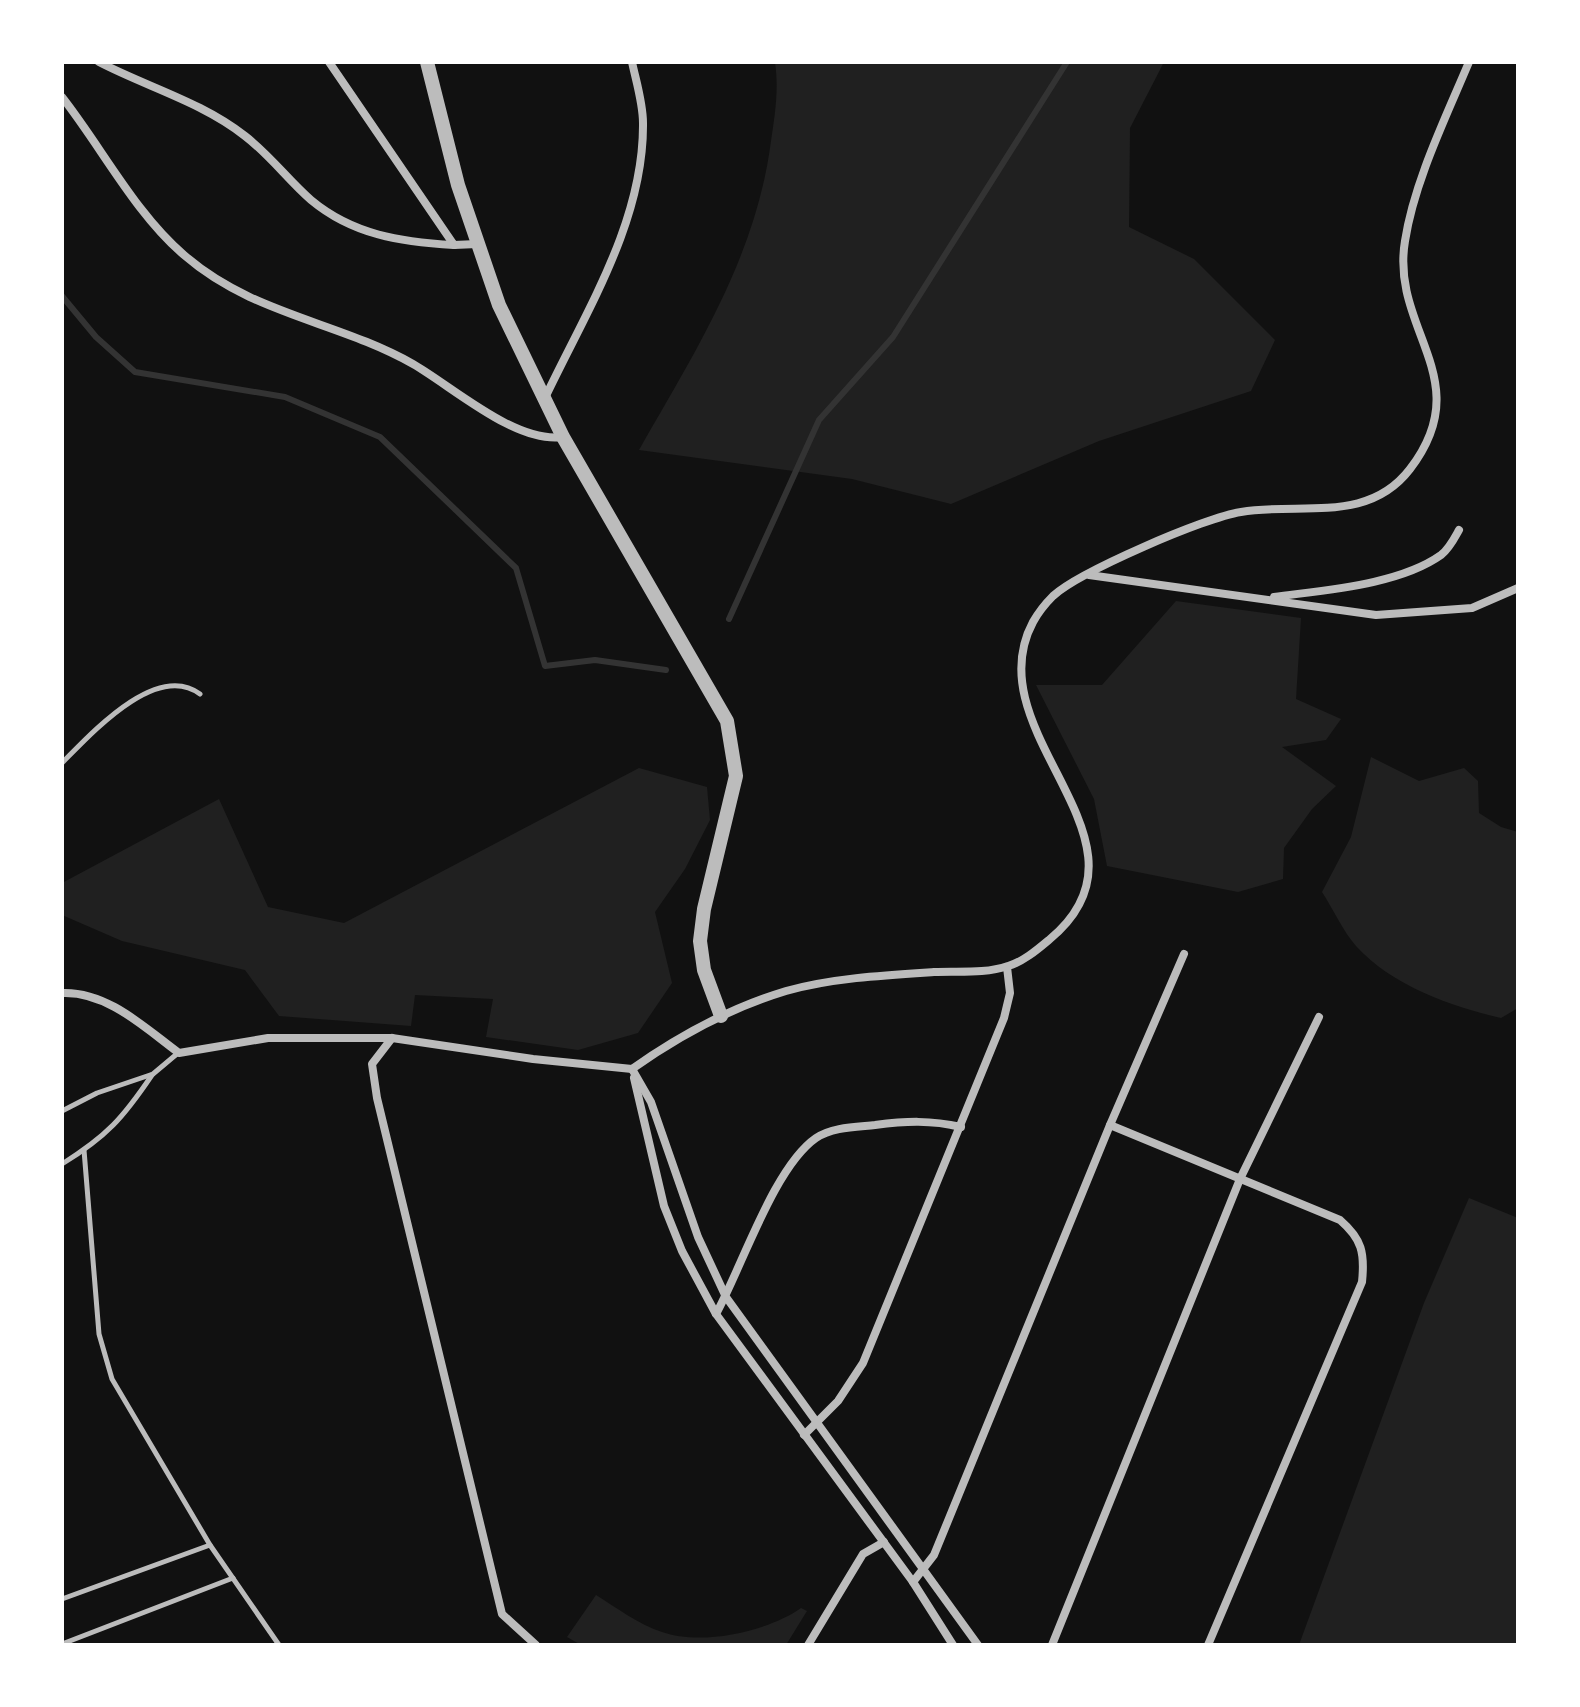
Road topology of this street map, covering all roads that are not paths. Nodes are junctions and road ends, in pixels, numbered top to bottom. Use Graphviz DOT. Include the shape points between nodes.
graph roads {
  1 [pos="99,62"];
  2 [pos="329,62"];
  3 [pos="427,62"];
  4 [pos="632,62"];
  5 [pos="1469,62"];
  6 [pos="62,97"];
  7 [pos="477,244"];
  8 [pos="454,245"];
  9 [pos="544,401"];
  10 [pos="563,437"];
  11 [pos="1459,530"];
  12 [pos="1088,574"];
  13 [pos="1518,588"];
  14 [pos="1262,599"];
  15 [pos="200,694"];
  16 [pos="62,763"];
  17 [pos="1184,954"];
  18 [pos="1007,967"];
  19 [pos="62,993"];
  20 [pos="721,1016"];
  21 [pos="1319,1017"];
  22 [pos="392,1038"];
  23 [pos="179,1053"];
  24 [pos="632,1069"];
  25 [pos="153,1074"];
  26 [pos="62,1111"];
  27 [pos="1110,1125"];
  28 [pos="961,1127"];
  29 [pos="84,1150"];
  30 [pos="62,1164"];
  31 [pos="1240,1179"];
  32 [pos="726,1297"];
  33 [pos="716,1314"];
  34 [pos="816,1423"];
  35 [pos="804,1435"];
  36 [pos="884,1542"];
  37 [pos="210,1545"];
  38 [pos="923,1568"];
  39 [pos="233,1578"];
  40 [pos="913,1582"];
  41 [pos="62,1599"];
  42 [pos="62,1644"];
  43 [pos="279,1645"];
  44 [pos="536,1645"];
  45 [pos="808,1645"];
  46 [pos="953,1645"];
  47 [pos="978,1645"];
  48 [pos="1052,1645"];
  49 [pos="1208,1645"];
  1 -- 8 [label="street" via="245,136 312,200 352,226 381,237"];
  2 -- 8 [label="street"];
  3 -- 7 [label="street"];
  4 -- 9 [label="street" via="644,120 631,207"];
  5 -- 12 [label="street" via="1416,197 1405,241 1406,298 1439,397 1434,422 1414,464 1377,499 1352,507 1267,509 1212,518"];
  6 -- 10 [label="street" via="152,222 211,279 261,305 412,364 525,432"];
  7 -- 8 [label="street"];
  7 -- 9 [label="street"];
  9 -- 10 [label="street"];
  10 -- 20 [label="street" via="727,721 736,776 700,941"];
  11 -- 14 [label="street" via="1442,555 1416,567 1361,584"];
  12 -- 14 [label="street"];
  12 -- 18 [label="street" via="1055,594 1035,617 1023,643 1019,680 1025,707 1082,826 1090,880 1077,909 1053,937"];
  13 -- 14 [label="street" via="1472,608 1419,614 1376,615"];
  15 -- 16 [label="lane" via="179,686 142,696 109,717"];
  17 -- 27 [label="street"];
  18 -- 20 [label="street" via="789,990"];
  18 -- 28 [label="street" via="1010,993 1004,1018"];
  19 -- 23 [label="street" via="94,997"];
  20 -- 24 [label="street" via="680,1035"];
  21 -- 31 [label="street"];
  22 -- 23 [label="street" via="268,1038"];
  22 -- 24 [label="street"];
  22 -- 44 [label="street" via="372,1064 377,1098 502,1614"];
  23 -- 25 [label="lane"];
  24 -- 32 [label="street" via="651,1102 698,1237"];
  24 -- 33 [label="street" via="664,1206"];
  25 -- 26 [label="lane"];
  25 -- 29 [label="lane" via="132,1107"];
  27 -- 31 [label="street"];
  27 -- 38 [label="street" via="934,1555"];
  28 -- 32 [label="street" via="905,1121 817,1137 786,1170"];
  28 -- 34 [label="street" via="863,1363"];
  29 -- 30 [label="lane"];
  29 -- 37 [label="lane" via="99,1334 112,1379"];
  31 -- 48 [label="street"];
  31 -- 49 [label="street" via="1340,1220 1358,1235 1365,1258 1362,1282"];
  32 -- 33 [label="street"];
  32 -- 34 [label="street"];
  33 -- 35 [label="street"];
  34 -- 35 [label="street"];
  34 -- 38 [label="street"];
  35 -- 36 [label="street"];
  36 -- 40 [label="street"];
  36 -- 45 [label="street" via="863,1554"];
  37 -- 39 [label="lane"];
  37 -- 41 [label="lane"];
  38 -- 40 [label="street"];
  38 -- 47 [label="street"];
  39 -- 42 [label="lane"];
  39 -- 43 [label="lane"];
  40 -- 46 [label="street"];
}
